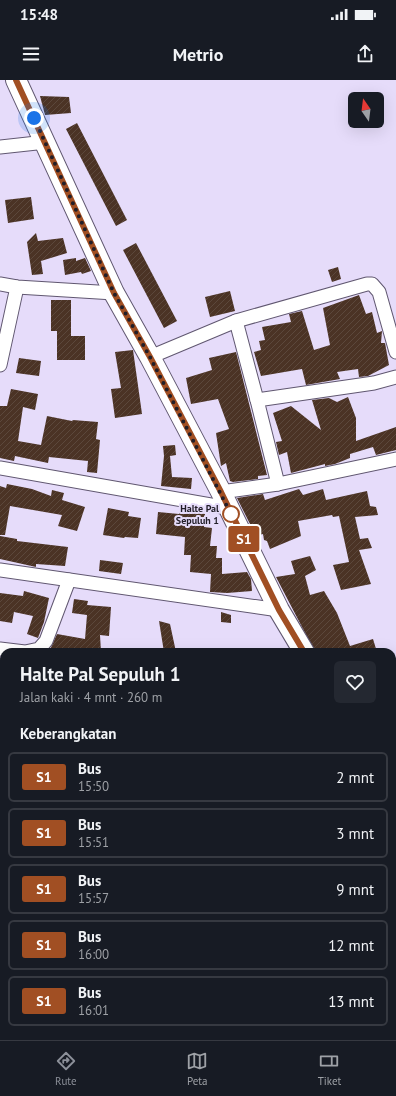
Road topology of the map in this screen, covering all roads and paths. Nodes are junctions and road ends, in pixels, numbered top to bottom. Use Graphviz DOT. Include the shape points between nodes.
graph roads {
  1 [pos="16,80"];
  2 [pos="46,142"];
  3 [pos="0,147"];
  4 [pos="0,284"];
  5 [pos="17,287"];
  6 [pos="114,293"];
  7 [pos="236,321"];
  8 [pos="396,352"];
  9 [pos="150,357"];
  10 [pos="0,365"];
  11 [pos="396,377"];
  12 [pos="257,400"];
  13 [pos="396,459"];
  14 [pos="0,468"];
  15 [pos="278,484"];
  16 [pos="225,500"];
  17 [pos="0,570"];
  18 [pos="69,580"];
  19 [pos="279,610"];
  20 [pos="40,648"];
  21 [pos="302,648"];
  1 -- 2 [label="main road"];
  2 -- 3 [label="street"];
  2 -- 6 [label="main road"];
  4 -- 5 [label="street"];
  5 -- 6 [label="street"];
  5 -- 10 [label="street"];
  6 -- 9 [label="main road"];
  7 -- 8 [label="street" via="372,284 379,292"];
  7 -- 9 [label="street"];
  7 -- 12 [label="street"];
  9 -- 16 [label="main road"];
  11 -- 12 [label="street" via="374,383"];
  12 -- 15 [label="street"];
  13 -- 15 [label="street"];
  14 -- 16 [label="street"];
  15 -- 16 [label="street"];
  16 -- 19 [label="main road"];
  17 -- 18 [label="street"];
  18 -- 19 [label="street"];
  18 -- 20 [label="street" via="46,641"];
  19 -- 21 [label="main road"];
}
